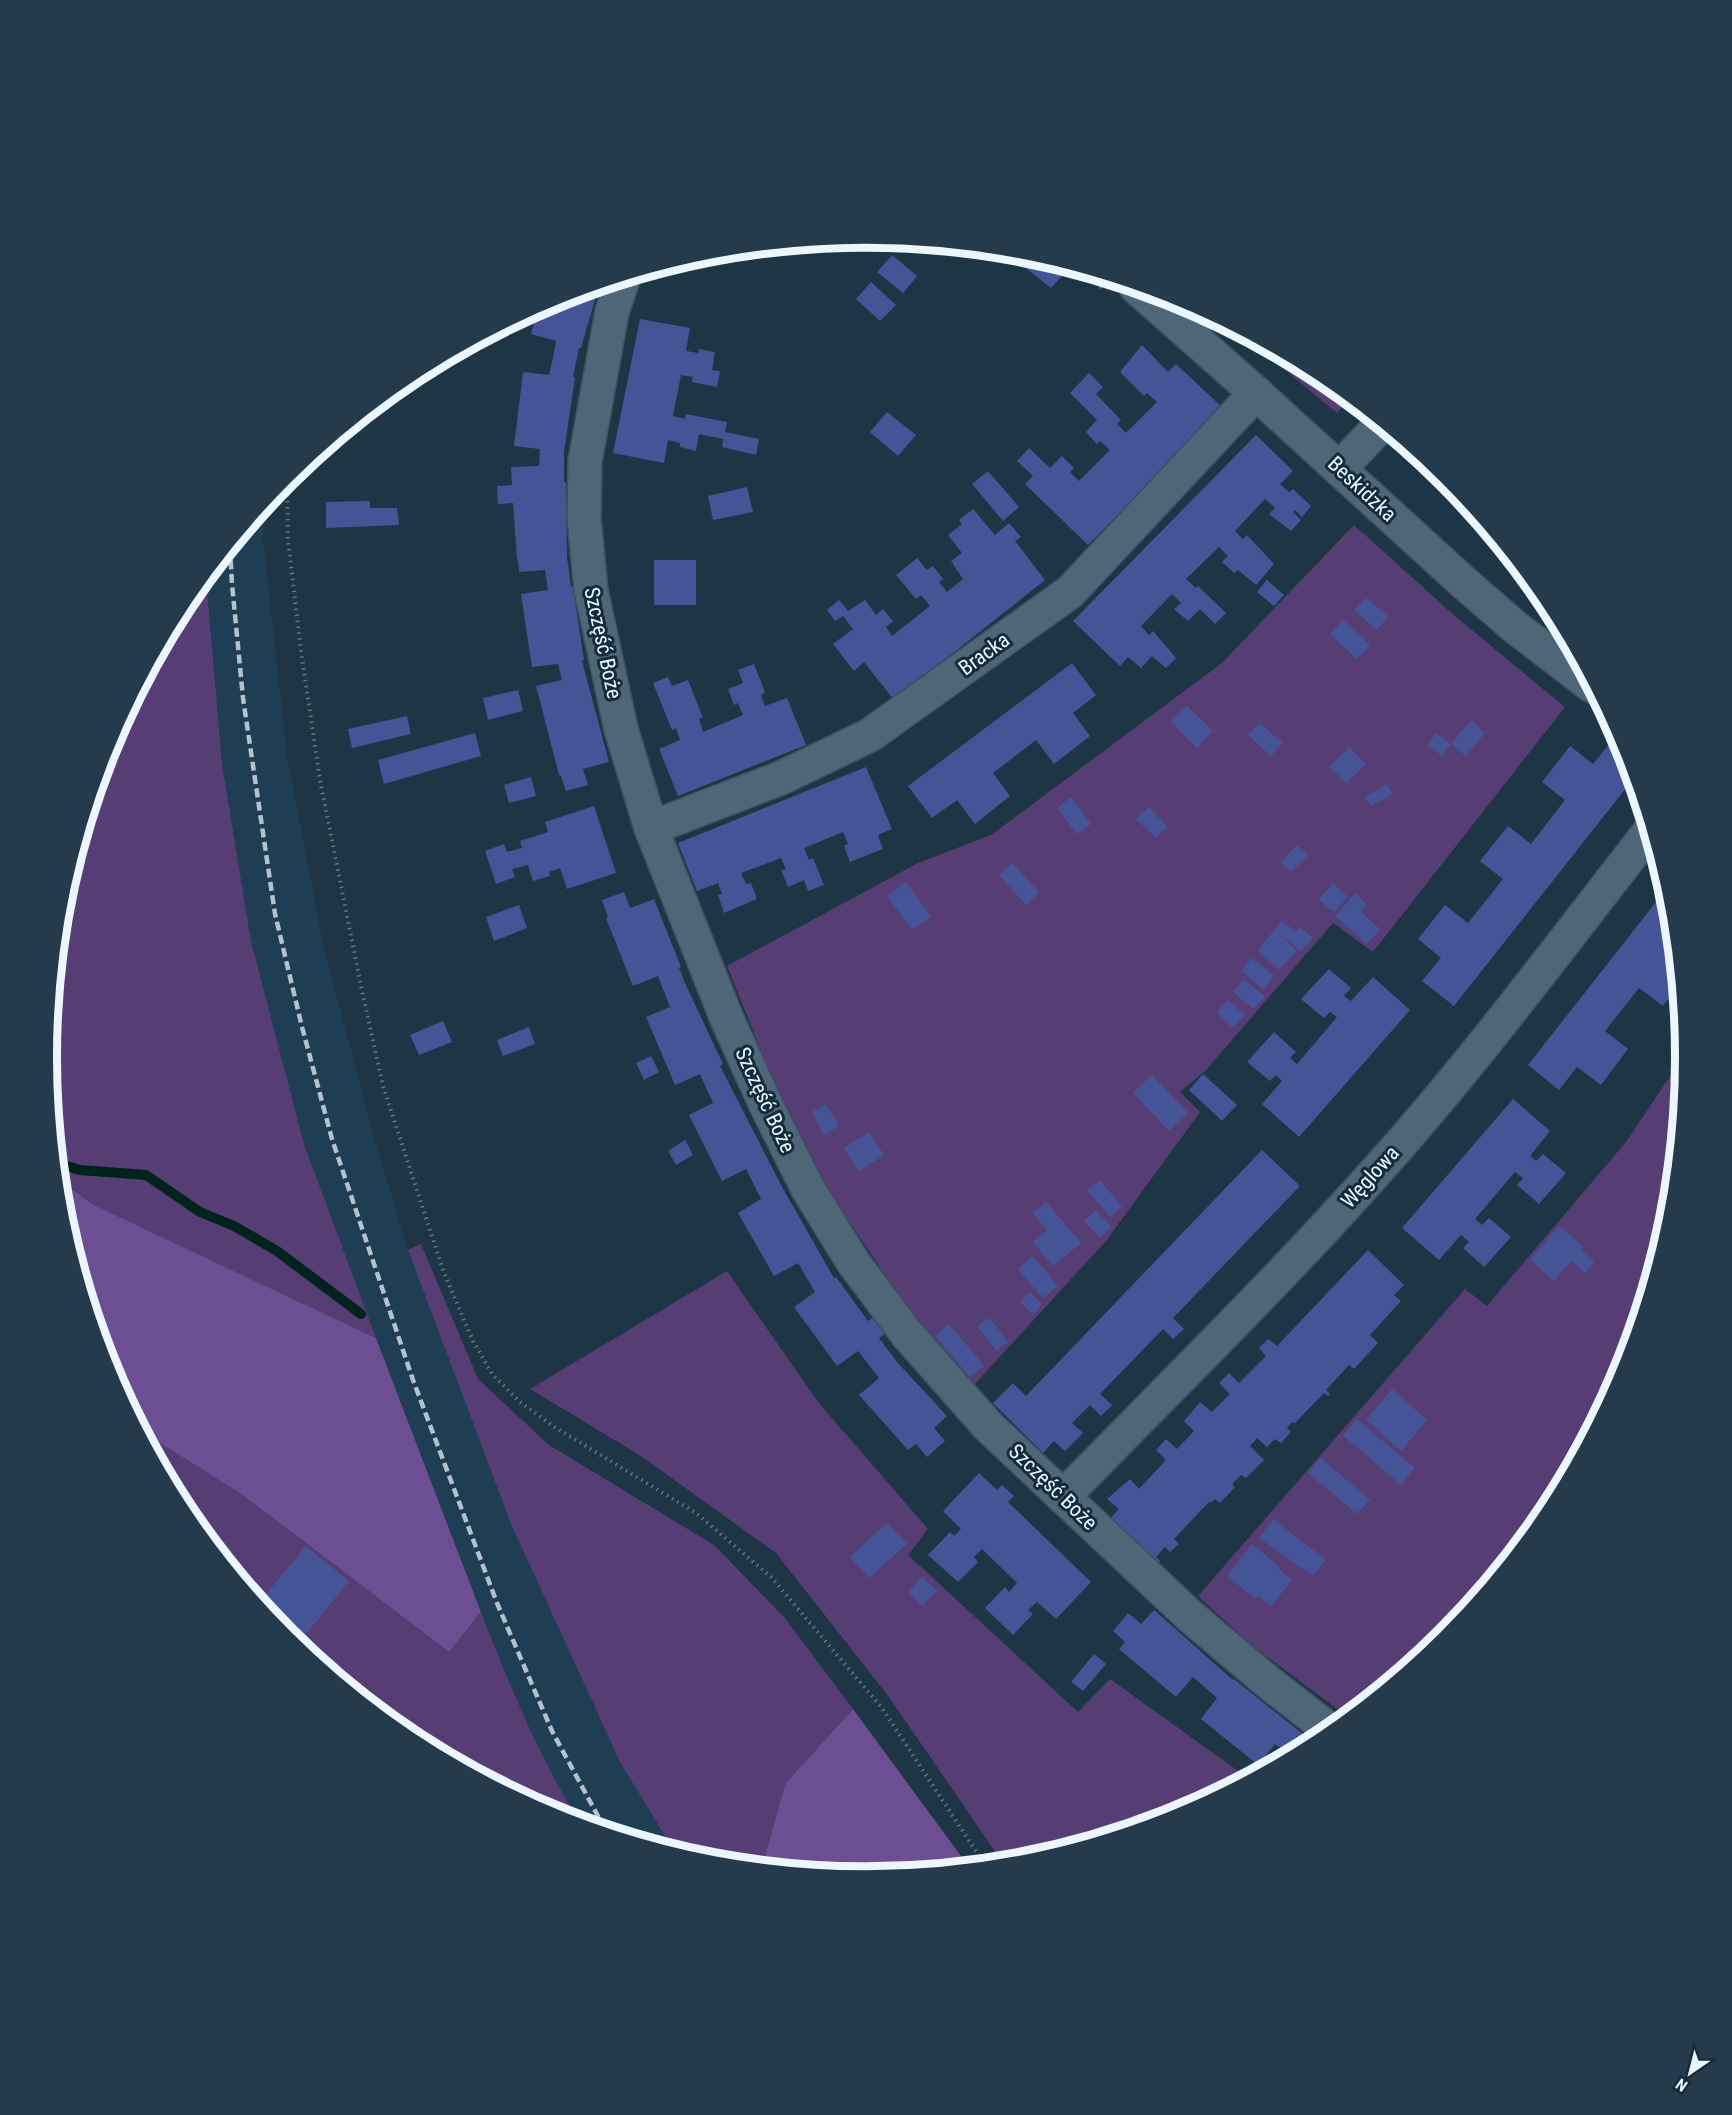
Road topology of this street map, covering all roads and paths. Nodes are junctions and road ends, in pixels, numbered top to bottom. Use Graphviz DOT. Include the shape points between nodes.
graph roads {
  1 [pos="620,287"];
  2 [pos="1151,301"];
  3 [pos="1256,393"];
  4 [pos="1376,430"];
  5 [pos="1339,469"];
  6 [pos="287,492"];
  7 [pos="1579,676"];
  8 [pos="651,828"];
  9 [pos="1644,838"];
  10 [pos="1062,1497"];
  11 [pos="1323,1724"];
  12 [pos="981,1858"];
  1 -- 8 [label="street, Szczęść Boże" via="612,312 585,461 584,518 591,590 621,729"];
  2 -- 3 [label="street, Beskidzka"];
  3 -- 5 [label="street, Beskidzka"];
  3 -- 8 [label="street, Bracka" via="1070,592 870,735 781,778"];
  4 -- 5 [label="street"];
  5 -- 7 [label="street, Beskidzka" via="1462,582"];
  6 -- 12 [label="path" via="288,540 320,780 361,986 383,1086 443,1270 473,1341 492,1374 520,1402 696,1513 771,1577 882,1708"];
  8 -- 10 [label="street, Szczęść Boże" via="727,1019 808,1189 854,1262 906,1333 988,1426"];
  9 -- 10 [label="street, Węglowa" via="1457,1078 1388,1158"];
  10 -- 11 [label="street, Szczęść Boże" via="1190,1616"];
}
